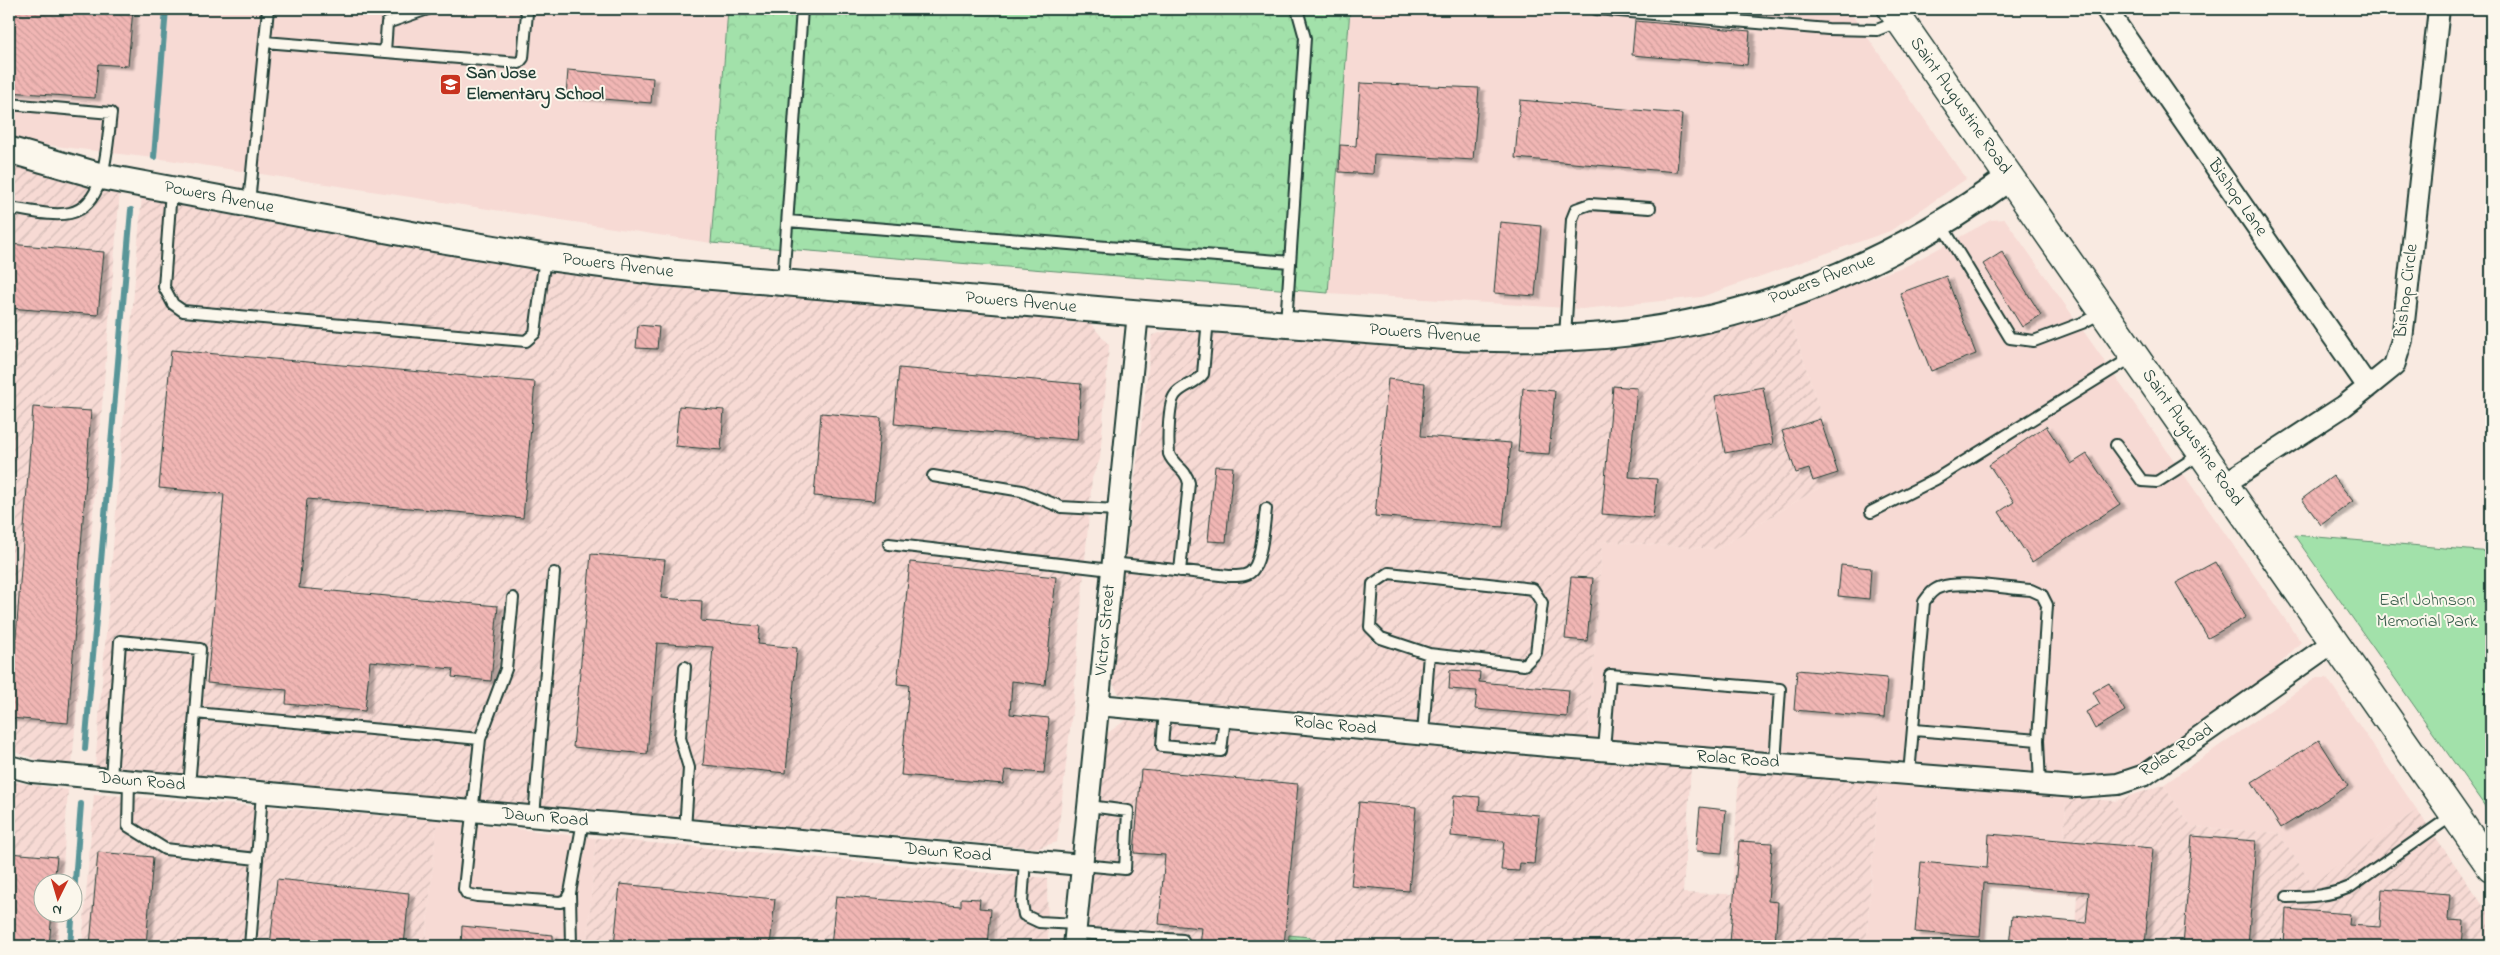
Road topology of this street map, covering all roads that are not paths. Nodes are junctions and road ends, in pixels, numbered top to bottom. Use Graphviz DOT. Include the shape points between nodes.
graph roads {
  1 [pos="268,9"];
  2 [pos="428,9"];
  3 [pos="802,9"];
  4 [pos="1297,9"];
  5 [pos="1596,9"];
  6 [pos="2106,9"];
  7 [pos="2439,9"];
  8 [pos="526,11"];
  9 [pos="1897,15"];
  10 [pos="265,42"];
  11 [pos="385,52"];
  12 [pos="9,104"];
  13 [pos="9,150"];
  14 [pos="2010,176"];
  15 [pos="104,177"];
  16 [pos="171,189"];
  17 [pos="249,204"];
  18 [pos="9,208"];
  19 [pos="1650,208"];
  20 [pos="788,221"];
  21 [pos="1942,224"];
  22 [pos="545,257"];
  23 [pos="1290,262"];
  24 [pos="783,283"];
  25 [pos="2104,311"];
  26 [pos="1138,313"];
  27 [pos="1208,318"];
  28 [pos="1286,324"];
  29 [pos="1564,338"];
  30 [pos="2135,356"];
  31 [pos="2368,387"];
  32 [pos="2116,445"];
  33 [pos="2203,452"];
  34 [pos="933,476"];
  35 [pos="2224,484"];
  36 [pos="1266,509"];
  37 [pos="1117,510"];
  38 [pos="1871,512"];
  39 [pos="889,544"];
  40 [pos="1112,567"];
  41 [pos="1180,571"];
  42 [pos="554,573"];
  43 [pos="513,598"];
  44 [pos="2335,642"];
  45 [pos="1429,654"];
  46 [pos="685,667"];
  47 [pos="1098,705"];
  48 [pos="1165,711"];
  49 [pos="195,713"];
  50 [pos="1225,717"];
  51 [pos="1914,730"];
  52 [pos="1423,734"];
  53 [pos="480,739"];
  54 [pos="2038,740"];
  55 [pos="1604,750"];
  56 [pos="1775,763"];
  57 [pos="9,766"];
  58 [pos="1909,774"];
  59 [pos="120,780"];
  60 [pos="2040,784"];
  61 [pos="189,787"];
  62 [pos="262,793"];
  63 [pos="1089,806"];
  64 [pos="473,812"];
  65 [pos="2454,814"];
  66 [pos="534,817"];
  67 [pos="583,821"];
  68 [pos="685,830"];
  69 [pos="257,859"];
  70 [pos="1025,860"];
  71 [pos="1082,865"];
  72 [pos="2491,867"];
  73 [pos="570,893"];
  74 [pos="2287,897"];
  75 [pos="1076,935"];
  76 [pos="1184,940"];
  77 [pos="250,946"];
  78 [pos="571,946"];
  1 -- 10 [label="lane"];
  2 -- 11 [label="lane" via="387,23"];
  3 -- 20 [label="lane"];
  4 -- 23 [label="lane" via="1305,38"];
  5 -- 9 [label="lane" via="1828,29 1877,30"];
  6 -- 31 [label="street, Bishop Lane"];
  7 -- 31 [label="street, Bishop Circle" via="2402,340 2394,366"];
  8 -- 11 [label="lane" via="523,58 519,63"];
  9 -- 14 [label="main road, Saint Augustine Road"];
  10 -- 11 [label="lane"];
  10 -- 17 [label="lane"];
  12 -- 15 [label="lane" via="111,113"];
  13 -- 15 [label="street, Powers Avenue"];
  14 -- 21 [label="street, Powers Avenue"];
  14 -- 25 [label="main road, Saint Augustine Road"];
  15 -- 16 [label="street, Powers Avenue"];
  15 -- 18 [label="lane" via="83,208 69,214"];
  16 -- 17 [label="street, Powers Avenue"];
  16 -- 22 [label="lane" via="164,287 173,304 183,311 526,341 535,333"];
  17 -- 22 [label="street, Powers Avenue"];
  19 -- 29 [label="lane" via="1590,204 1576,209 1572,219"];
  20 -- 23 [label="lane"];
  20 -- 24 [label="lane"];
  21 -- 25 [label="lane" via="2010,338 2034,341"];
  21 -- 29 [label="street, Powers Avenue" via="1848,272 1794,294 1738,311 1691,323"];
  22 -- 24 [label="street, Powers Avenue" via="659,272"];
  23 -- 28 [label="lane"];
  24 -- 26 [label="street, Powers Avenue"];
  25 -- 30 [label="main road, Saint Augustine Road"];
  26 -- 27 [label="street, Powers Avenue"];
  26 -- 37 [label="street, Victor Street"];
  27 -- 28 [label="street, Powers Avenue"];
  27 -- 41 [label="lane" via="1203,374 1198,381 1176,394 1172,402 1169,454 1187,472 1189,483"];
  28 -- 29 [label="street, Powers Avenue" via="1465,338"];
  30 -- 33 [label="main road, Saint Augustine Road"];
  30 -- 38 [label="lane" via="1936,479"];
  31 -- 35 [label="street, Bishop Circle"];
  32 -- 33 [label="lane" via="2142,481 2157,482"];
  33 -- 35 [label="main road, Saint Augustine Road"];
  34 -- 37 [label="lane" via="1022,492 1061,507"];
  35 -- 44 [label="main road, Saint Augustine Road"];
  36 -- 41 [label="lane" via="1258,560 1250,573 1229,576"];
  37 -- 40 [label="street, Victor Street"];
  39 -- 40 [label="lane"];
  40 -- 41 [label="lane"];
  40 -- 47 [label="street, Victor Street"];
  42 -- 66 [label="lane"];
  43 -- 53 [label="lane" via="506,669"];
  44 -- 60 [label="street, Rolac Road" via="2145,775 2104,787"];
  44 -- 65 [label="main road, Saint Augustine Road"];
  45 -- 45 [label="lane" via="1524,665 1536,653 1542,603 1533,589 1389,573 1373,584 1370,627 1381,638"];
  45 -- 52 [label="lane"];
  46 -- 68 [label="lane" via="680,738 689,768"];
  47 -- 48 [label="street, Rolac Road"];
  47 -- 63 [label="street, Victor Street"];
  48 -- 50 [label="street, Rolac Road"];
  48 -- 50 [label="lane" via="1162,746 1221,751"];
  49 -- 53 [label="lane"];
  49 -- 59 [label="lane" via="200,649 120,641"];
  49 -- 61 [label="lane"];
  50 -- 52 [label="street, Rolac Road"];
  51 -- 54 [label="lane"];
  51 -- 54 [label="lane" via="1924,602 1933,591 1942,586 1956,585 2031,590 2042,595 2047,604"];
  51 -- 58 [label="lane"];
  52 -- 55 [label="street, Rolac Road"];
  53 -- 64 [label="lane"];
  54 -- 60 [label="lane"];
  55 -- 56 [label="street, Rolac Road"];
  55 -- 56 [label="lane" via="1610,675 1780,689"];
  56 -- 58 [label="street, Rolac Road"];
  57 -- 59 [label="street, Dawn Road" via="32,772"];
  58 -- 60 [label="street, Rolac Road"];
  59 -- 61 [label="street, Dawn Road"];
  59 -- 69 [label="lane" via="128,826 165,849"];
  61 -- 62 [label="street, Dawn Road"];
  62 -- 64 [label="street, Dawn Road"];
  62 -- 69 [label="lane"];
  63 -- 71 [label="street, Victor Street"];
  63 -- 71 [label="lane" via="1128,811 1125,869"];
  64 -- 66 [label="street, Dawn Road"];
  64 -- 73 [label="lane" via="464,889 468,894 560,902 566,900"];
  65 -- 72 [label="main road, Saint Augustine Road"];
  65 -- 74 [label="lane" via="2334,894"];
  66 -- 67 [label="street, Dawn Road"];
  67 -- 68 [label="street, Dawn Road"];
  67 -- 73 [label="lane"];
  68 -- 70 [label="street, Dawn Road"];
  69 -- 77 [label="lane"];
  70 -- 71 [label="street, Dawn Road"];
  70 -- 75 [label="lane" via="1024,915"];
  71 -- 75 [label="street, Victor Street"];
  73 -- 78 [label="lane"];
  75 -- 76 [label="lane"];
}
